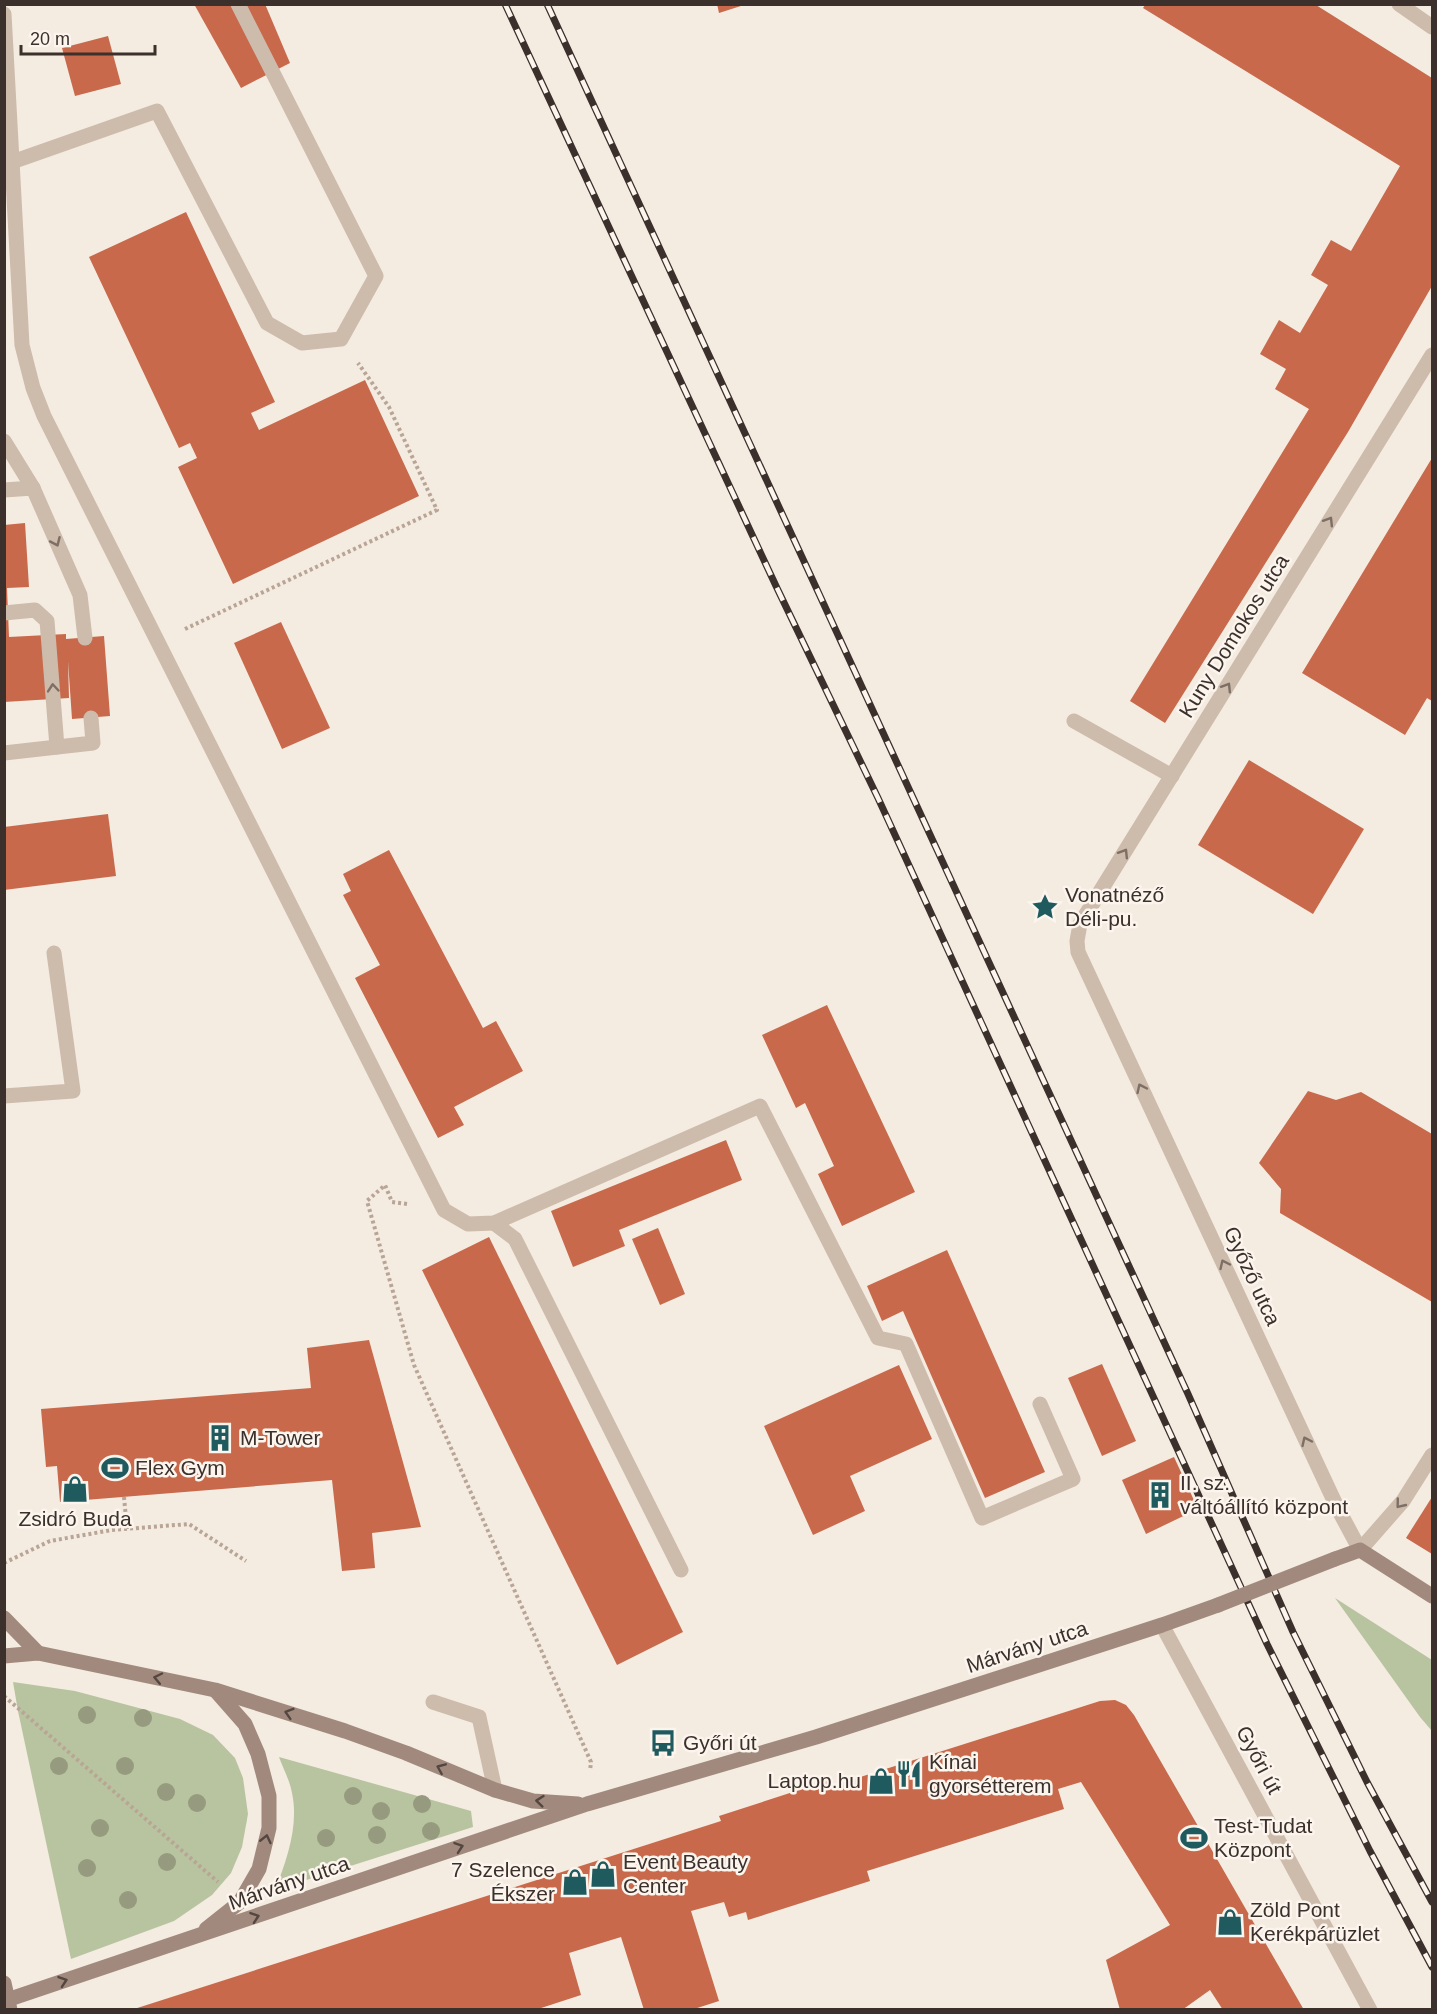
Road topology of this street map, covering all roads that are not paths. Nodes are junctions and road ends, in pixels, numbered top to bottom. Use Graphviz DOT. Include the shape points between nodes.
graph roads {
  1 [pos="238,4"];
  2 [pos="1399,4"];
  3 [pos="4,14"];
  4 [pos="1432,27"];
  5 [pos="12,162"];
  6 [pos="1432,355"];
  7 [pos="4,441"];
  8 [pos="33,489"];
  9 [pos="4,490"];
  10 [pos="4,613"];
  11 [pos="85,638"];
  12 [pos="91,718"];
  13 [pos="1074,721"];
  14 [pos="57,747"];
  15 [pos="4,753"];
  16 [pos="1172,776"];
  17 [pos="1077,940"];
  18 [pos="54,953"];
  19 [pos="4,1096"];
  20 [pos="494,1223"];
  21 [pos="1040,1404"];
  22 [pos="1432,1455"];
  23 [pos="1360,1550"];
  24 [pos="681,1570"];
  25 [pos="1432,1596"];
  26 [pos="4,1618"];
  27 [pos="1162,1625"];
  28 [pos="38,1653"];
  29 [pos="4,1656"];
  30 [pos="215,1690"];
  31 [pos="433,1702"];
  32 [pos="495,1790"];
  33 [pos="587,1804"];
  34 [pos="199,1935"];
  35 [pos="4,1983"];
  36 [pos="8,2004"];
  37 [pos="1370,2010"];
  1 -- 5 [label="street" via="376,276 340,339 302,343 267,323 157,111"];
  2 -- 4 [label="street"];
  3 -- 5 [label="street"];
  5 -- 20 [label="street" via="22,345 44,416 444,1210 468,1224"];
  16 -- 6 [label="street, Kuny Domokos utca, one-way"];
  7 -- 8 [label="street"];
  8 -- 9 [label="street"];
  8 -- 11 [label="street, one-way" via="80,595"];
  14 -- 10 [label="street, one-way" via="47,621 35,610"];
  12 -- 14 [label="street" via="93,743"];
  13 -- 16 [label="street"];
  14 -- 15 [label="street"];
  17 -- 16 [label="street, Kuny Domokos utca, one-way" via="1080,924"];
  23 -- 17 [label="street, Győző utca, one-way" via="1083,963"];
  18 -- 19 [label="street" via="73,1090"];
  20 -- 21 [label="street" via="760,1106 878,1338 906,1344 982,1518 1073,1479"];
  20 -- 24 [label="street" via="515,1239"];
  22 -- 23 [label="street, Márvány utca, one-way" via="1403,1501"];
  23 -- 25 [label="street"];
  23 -- 27 [label="street, Márvány utca, bridge"];
  26 -- 28 [label="street"];
  27 -- 33 [label="street, Márvány utca" via="816,1737"];
  27 -- 37 [label="street, Győri út"];
  28 -- 29 [label="street, Márvány utca"];
  30 -- 28 [label="street, Márvány utca, one-way"];
  32 -- 30 [label="street, Márvány utca, one-way" via="345,1731"];
  34 -- 30 [label="street, one-way" via="240,1902 259,1869 269,1828 269,1796 258,1754 245,1724"];
  31 -- 32 [label="street" via="479,1717"];
  33 -- 32 [label="street, Márvány utca, one-way" via="534,1801"];
  34 -- 33 [label="street, Márvány utca, one-way"];
  36 -- 34 [label="street, Márvány utca, one-way"];
  35 -- 36 [label="street"];
}
